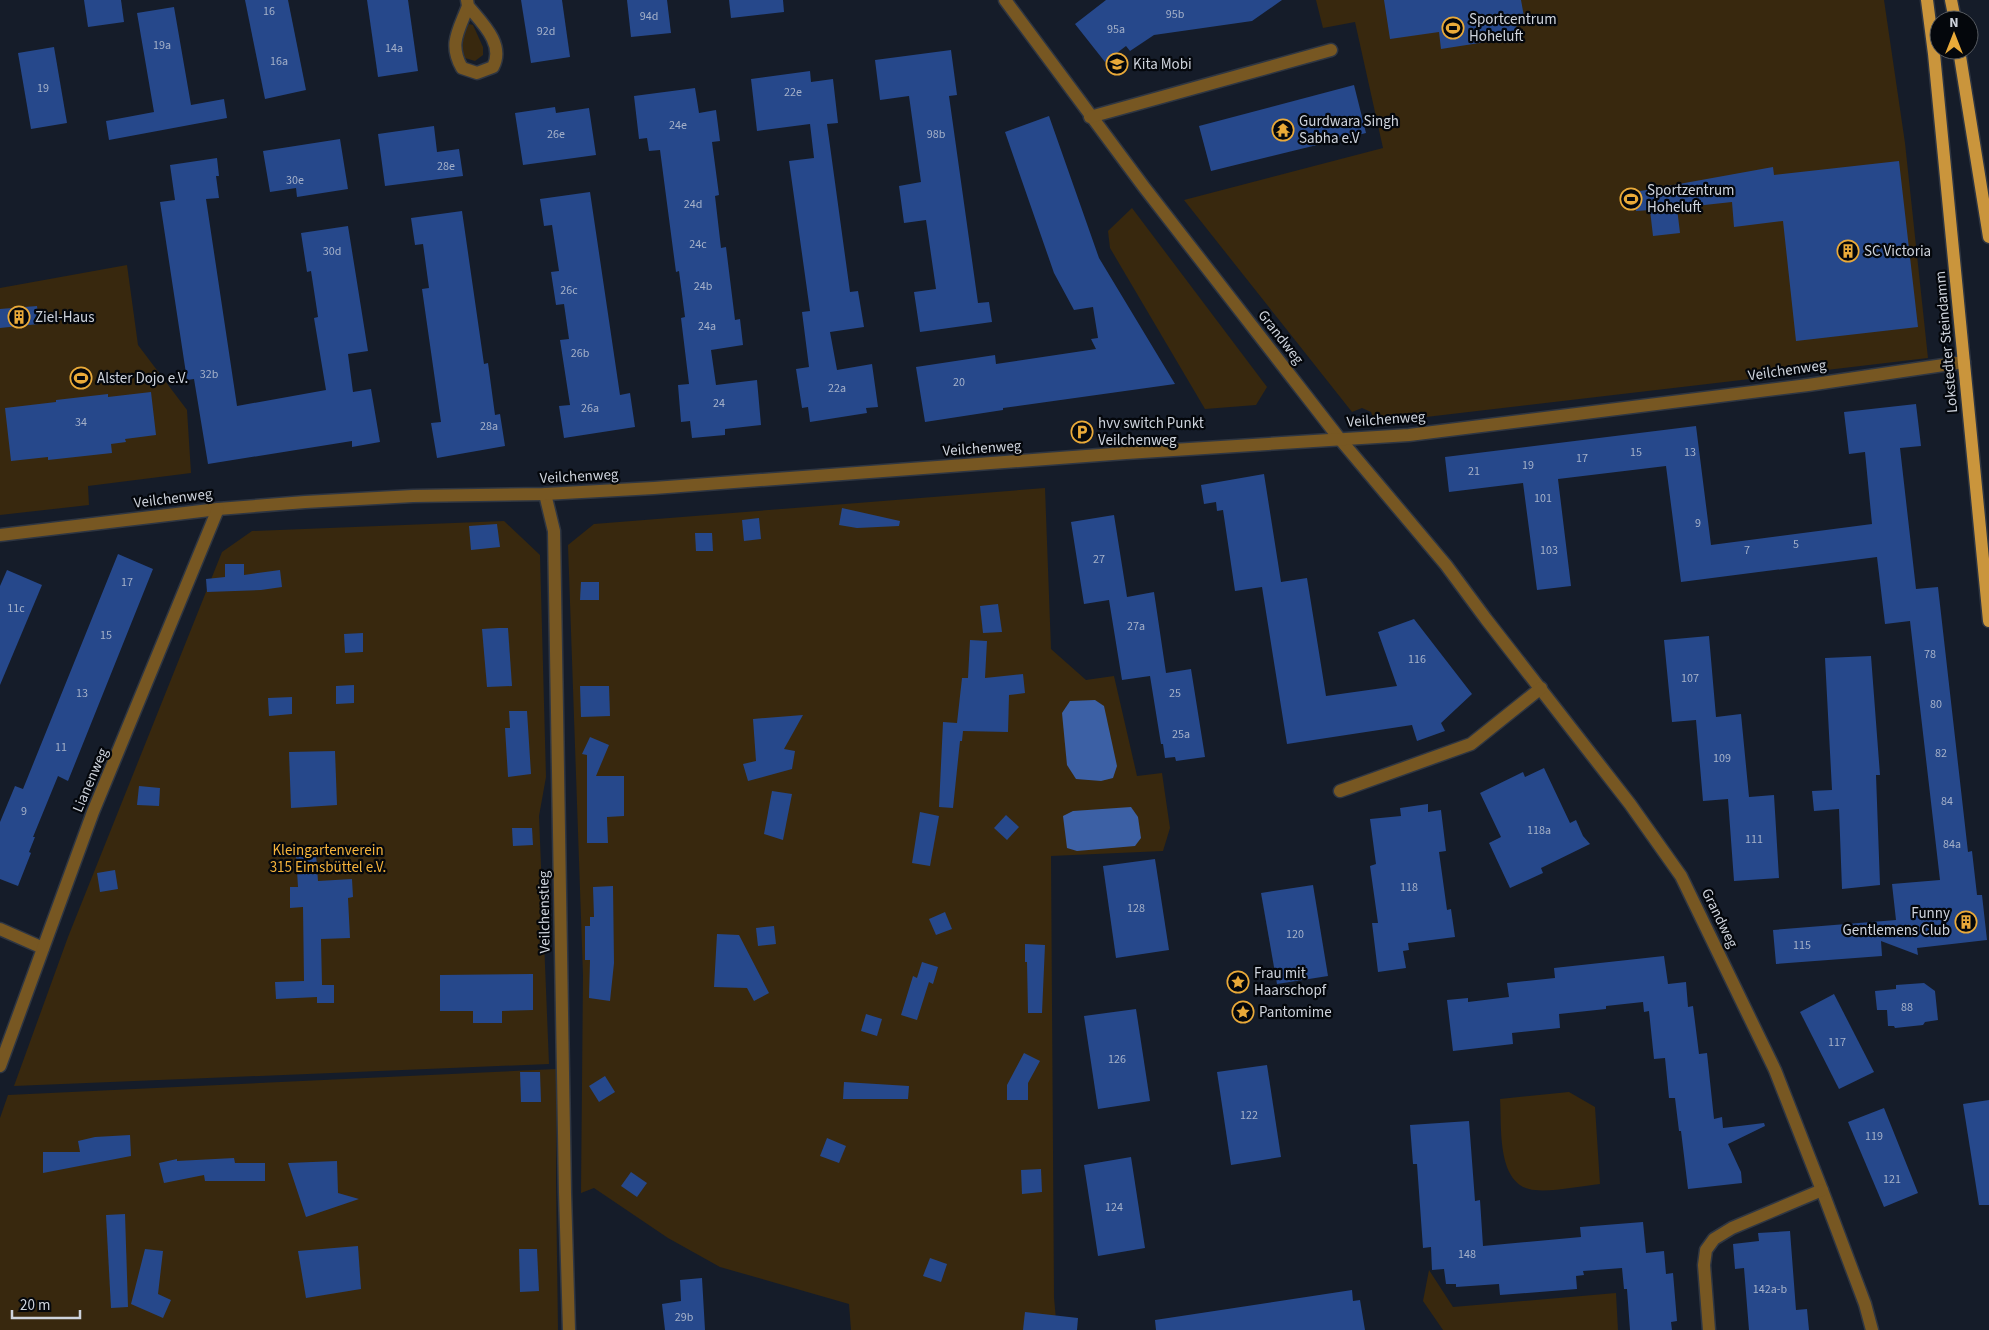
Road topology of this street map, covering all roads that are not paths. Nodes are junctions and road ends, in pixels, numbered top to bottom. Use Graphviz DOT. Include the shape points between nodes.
graph roads {
  1 [pos="1005,0"];
  2 [pos="1927,0"];
  3 [pos="467,3"];
  4 [pos="1331,50"];
  5 [pos="1961,60"];
  6 [pos="1090,117"];
  7 [pos="1989,237"];
  8 [pos="1964,362"];
  9 [pos="1339,438"];
  10 [pos="545,494"];
  11 [pos="218,509"];
  12 [pos="0,535"];
  13 [pos="1989,621"];
  14 [pos="1540,688"];
  15 [pos="1340,791"];
  16 [pos="0,930"];
  17 [pos="43,948"];
  18 [pos="0,1066"];
  19 [pos="1822,1190"];
  20 [pos="569,1330"];
  21 [pos="1709,1330"];
  22 [pos="1872,1330"];
  1 -- 6 [label="street, Grandweg"];
  2 -- 8 [label="main road, Lokstedter Steindamm"];
  3 -- 3 [label="street" via="454,48 455,56 462,68 478,73 492,67 497,51 485,27"];
  4 -- 6 [label="street"];
  5 -- 7 [label="main road"];
  6 -- 9 [label="street, Grandweg"];
  8 -- 9 [label="street, Veilchenweg" via="1409,435"];
  8 -- 13 [label="main road, Lokstedter Steindamm"];
  9 -- 10 [label="street, Veilchenweg"];
  9 -- 14 [label="street, Grandweg" via="1446,565"];
  10 -- 11 [label="street, Veilchenweg" via="413,496"];
  10 -- 20 [label="street, Veilchenstieg" via="554,531"];
  11 -- 12 [label="street, Veilchenweg"];
  11 -- 17 [label="street, Lianenweg" via="93,812"];
  14 -- 15 [label="street" via="1471,744"];
  14 -- 19 [label="street, Grandweg" via="1681,876 1775,1070"];
  16 -- 17 [label="street"];
  17 -- 18 [label="street, Lianenweg"];
  19 -- 21 [label="street" via="1732,1228 1714,1239 1706,1250 1704,1264"];
  19 -- 22 [label="street, Grandweg"];
}
